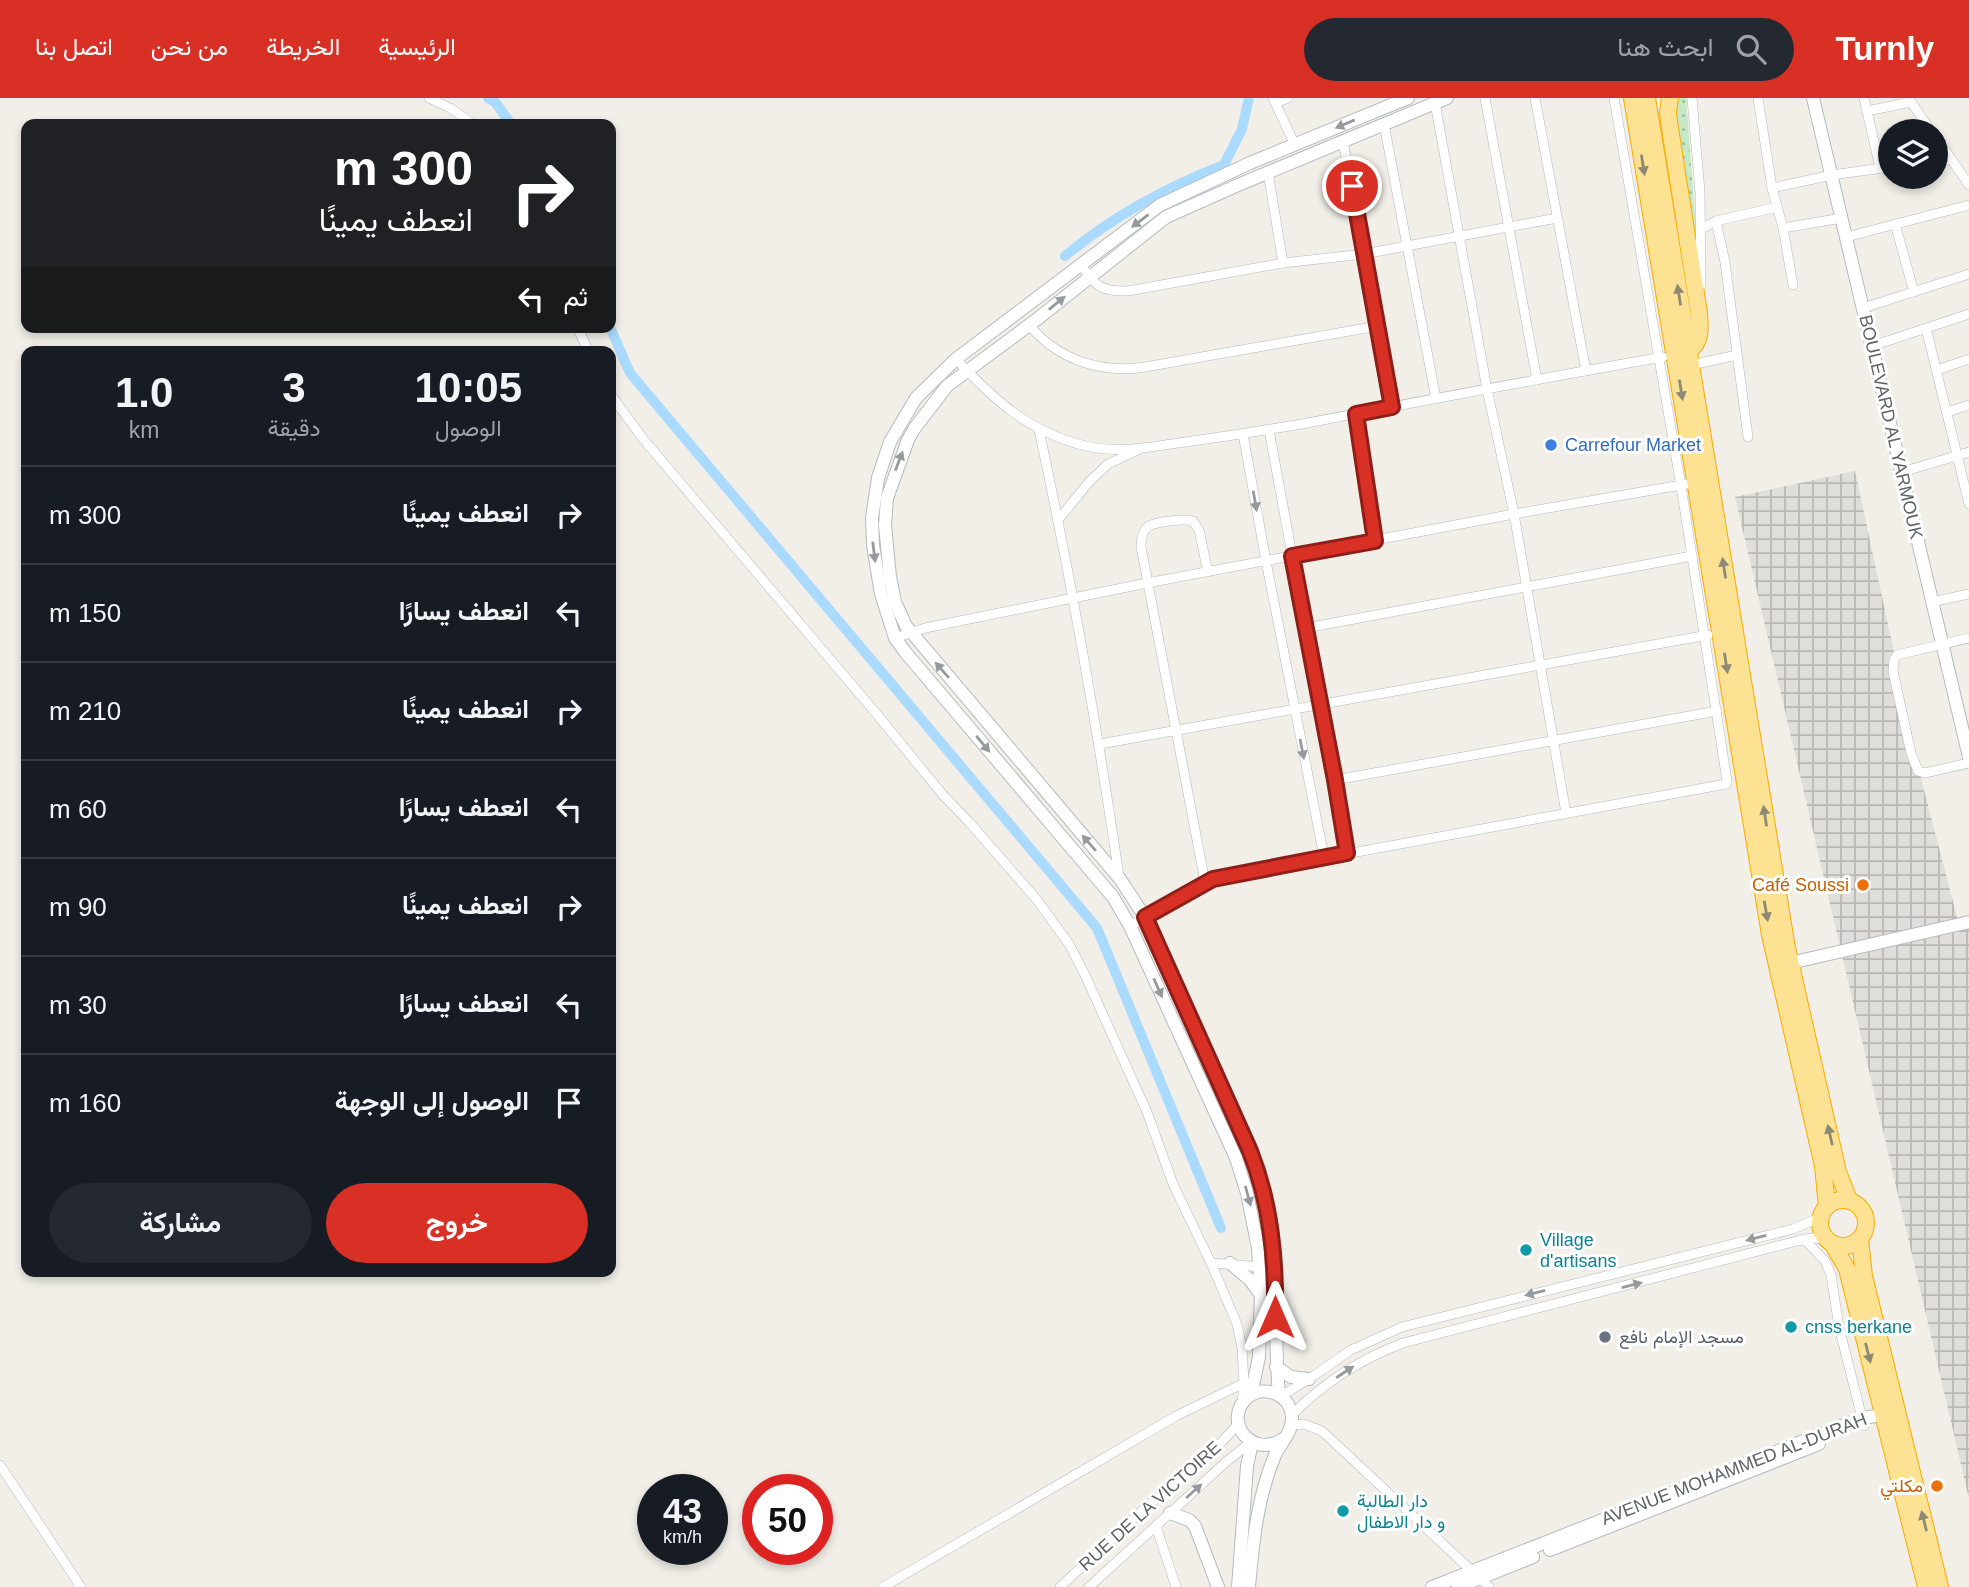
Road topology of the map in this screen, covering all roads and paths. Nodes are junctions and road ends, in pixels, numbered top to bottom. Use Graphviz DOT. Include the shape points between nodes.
graph roads {
  1 [pos="429,98"];
  2 [pos="1288,98"];
  3 [pos="1485,98"];
  4 [pos="1535,98"];
  5 [pos="1614,98"];
  6 [pos="1632,98"];
  7 [pos="1647,98"];
  8 [pos="1670,98"];
  9 [pos="1692,98"];
  10 [pos="1758,98"];
  11 [pos="1814,98"];
  12 [pos="1864,98"];
  13 [pos="1404,99"];
  14 [pos="1909,100"];
  15 [pos="1274,101"];
  16 [pos="1441,101"];
  17 [pos="1867,111"];
  18 [pos="466,119"];
  19 [pos="1922,119"];
  20 [pos="1384,124"];
  21 [pos="1343,141"];
  22 [pos="1295,145"];
  23 [pos="1878,145"];
  24 [pos="1948,155"];
  25 [pos="1948,159"];
  26 [pos="1951,159"];
  27 [pos="1878,168"];
  28 [pos="1268,172"];
  29 [pos="1832,175"];
  30 [pos="1969,185"];
  31 [pos="1772,188"];
  32 [pos="1969,205"];
  33 [pos="1777,207"];
  34 [pos="1557,218"];
  35 [pos="1842,218"];
  36 [pos="1716,221"];
  37 [pos="1895,223"];
  38 [pos="1509,227"];
  39 [pos="1783,228"];
  40 [pos="1701,229"];
  41 [pos="1460,236"];
  42 [pos="1846,237"];
  43 [pos="1407,246"];
  44 [pos="1364,254"];
  45 [pos="1283,263"];
  46 [pos="1081,264"];
  47 [pos="1969,274"];
  48 [pos="1089,278"];
  49 [pos="1793,285"];
  50 [pos="1914,292"];
  51 [pos="1863,308"];
  52 [pos="1699,313"];
  53 [pos="1969,314"];
  54 [pos="1029,325"];
  55 [pos="1378,326"];
  56 [pos="1926,328"];
  57 [pos="1872,346"];
  58 [pos="1737,355"];
  59 [pos="1678,357"];
  60 [pos="956,359"];
  61 [pos="1969,359"];
  62 [pos="1937,369"];
  63 [pos="966,371"];
  64 [pos="1586,371"];
  65 [pos="1537,380"];
  66 [pos="1488,389"];
  67 [pos="1436,399"];
  68 [pos="616,402"];
  69 [pos="1969,405"];
  70 [pos="1392,407"];
  71 [pos="1947,412"];
  72 [pos="1356,414"];
  73 [pos="1039,430"];
  74 [pos="1269,430"];
  75 [pos="1243,434"];
  76 [pos="1748,438"];
  77 [pos="1143,448"];
  78 [pos="1969,452"];
  79 [pos="1958,455"];
  80 [pos="1902,472"];
  81 [pos="1689,484"];
  82 [pos="1969,504"];
  83 [pos="1514,514"];
  84 [pos="1058,520"];
  85 [pos="1375,541"];
  86 [pos="1292,556"];
  87 [pos="1692,556"];
  88 [pos="1266,561"];
  89 [pos="1208,572"];
  90 [pos="1147,583"];
  91 [pos="1526,587"];
  92 [pos="1969,594"];
  93 [pos="1071,598"];
  94 [pos="1932,602"];
  95 [pos="1306,628"];
  96 [pos="909,632"];
  97 [pos="1713,634"];
  98 [pos="895,638"];
  99 [pos="1969,638"];
  100 [pos="1942,645"];
  101 [pos="1539,665"];
  102 [pos="1321,704"];
  103 [pos="1295,709"];
  104 [pos="1717,711"];
  105 [pos="1175,730"];
  106 [pos="1553,740"];
  107 [pos="1100,744"];
  108 [pos="1969,757"];
  109 [pos="1969,763"];
  110 [pos="1335,780"];
  111 [pos="1566,813"];
  112 [pos="1347,853"];
  113 [pos="1324,857"];
  114 [pos="1120,878"];
  115 [pos="1205,882"];
  116 [pos="1145,917"];
  117 [pos="1969,922"];
  118 [pos="1130,926"];
  119 [pos="1790,963"];
  120 [pos="1849,1200"];
  121 [pos="1824,1212"];
  122 [pos="1804,1239"];
  123 [pos="1860,1239"];
  124 [pos="1830,1241"];
  125 [pos="1211,1263"];
  126 [pos="1230,1263"];
  127 [pos="1260,1267"];
  128 [pos="1275,1269"];
  129 [pos="1261,1294"];
  130 [pos="1276,1367"];
  131 [pos="1310,1379"];
  132 [pos="1244,1383"];
  133 [pos="1280,1395"];
  134 [pos="1246,1400"];
  135 [pos="1883,1415"];
  136 [pos="1292,1420"];
  137 [pos="1863,1422"];
  138 [pos="1238,1423"];
  139 [pos="1283,1439"];
  140 [pos="1252,1442"];
  141 [pos="0,1465"];
  142 [pos="1170,1513"];
  143 [pos="1156,1526"];
  144 [pos="1481,1579"];
  145 [pos="1091,1586"];
  146 [pos="81,1587"];
  147 [pos="883,1587"];
  148 [pos="1060,1587"];
  149 [pos="1176,1587"];
  150 [pos="1218,1587"];
  151 [pos="1238,1587"];
  152 [pos="1249,1587"];
  153 [pos="1432,1587"];
  154 [pos="1458,1587"];
  155 [pos="1926,1587"];
  156 [pos="1940,1587"];
  1 -- 18 [label="street"];
  2 -- 15 [label="street"];
  3 -- 38 [label="street"];
  4 -- 34 [label="street"];
  5 -- 59 [label="street"];
  6 -- 59 [label="highway, one-way"];
  59 -- 7 [label="highway, one-way"];
  8 -- 52 [label="highway" via="1669,122"];
  9 -- 40 [label="street"];
  10 -- 31 [label="street"];
  11 -- 29 [label="main road, BOULEVARD AL YARMOUK"];
  12 -- 17 [label="street"];
  13 -- 22 [label="main road, one-way"];
  14 -- 17 [label="street"];
  14 -- 19 [label="street"];
  15 -- 22 [label="street"];
  16 -- 20 [label="main road"];
  16 -- 41 [label="street"];
  17 -- 23 [label="street"];
  20 -- 21 [label="main road"];
  20 -- 43 [label="street"];
  21 -- 28 [label="main road"];
  21 -- 44 [label="street"];
  22 -- 46 [label="main road, one-way" via="1160,205"];
  24 -- 26 [label="street"];
  25 -- 26 [label="street"];
  26 -- 30 [label="street"];
  27 -- 29 [label="street"];
  28 -- 45 [label="street"];
  28 -- 48 [label="main road" via="1166,217"];
  29 -- 31 [label="street"];
  29 -- 35 [label="main road, BOULEVARD AL YARMOUK"];
  31 -- 33 [label="street"];
  32 -- 37 [label="street"];
  33 -- 36 [label="street"];
  33 -- 39 [label="street"];
  34 -- 38 [label="street"];
  34 -- 64 [label="street"];
  35 -- 39 [label="street"];
  35 -- 42 [label="main road, BOULEVARD AL YARMOUK"];
  36 -- 40 [label="street"];
  36 -- 58 [label="street"];
  37 -- 42 [label="street"];
  37 -- 50 [label="street"];
  38 -- 41 [label="street"];
  38 -- 65 [label="street"];
  39 -- 49 [label="street"];
  40 -- 52 [label="street"];
  41 -- 43 [label="street"];
  41 -- 66 [label="street"];
  42 -- 51 [label="main road, BOULEVARD AL YARMOUK"];
  43 -- 44 [label="street"];
  43 -- 67 [label="street"];
  44 -- 45 [label="street"];
  44 -- 55 [label="street"];
  45 -- 48 [label="street" via="1128,291 1104,289"];
  46 -- 48 [label="street"];
  46 -- 60 [label="main road"];
  47 -- 50 [label="street"];
  54 -- 48 [label="main road, one-way"];
  50 -- 51 [label="street"];
  51 -- 57 [label="main road, BOULEVARD AL YARMOUK"];
  52 -- 59 [label="highway" via="1699,340"];
  53 -- 56 [label="street"];
  54 -- 55 [label="street" via="1073,359 1121,370"];
  54 -- 63 [label="main road"];
  55 -- 70 [label="street"];
  56 -- 57 [label="street"];
  56 -- 62 [label="street"];
  57 -- 80 [label="main road, BOULEVARD AL YARMOUK"];
  58 -- 59 [label="street"];
  58 -- 76 [label="street"];
  59 -- 64 [label="street"];
  59 -- 81 [label="highway"];
  119 -- 59 [label="highway, one-way"];
  60 -- 63 [label="street"];
  60 -- 98 [label="main road, one-way" via="916,398 893,437 878,478 873,545"];
  61 -- 62 [label="street"];
  62 -- 71 [label="street"];
  63 -- 73 [label="street"];
  96 -- 63 [label="main road, one-way" via="891,587 887,498 914,429 947,386"];
  64 -- 65 [label="street"];
  65 -- 66 [label="street"];
  66 -- 67 [label="street"];
  66 -- 83 [label="street"];
  67 -- 70 [label="street"];
  68 -- 125 [label="street" via="1054,922 1085,975"];
  69 -- 71 [label="street"];
  70 -- 72 [label="street"];
  71 -- 79 [label="street"];
  72 -- 74 [label="street"];
  72 -- 85 [label="street"];
  73 -- 77 [label="street" via="1090,447"];
  73 -- 84 [label="street"];
  74 -- 75 [label="street"];
  74 -- 86 [label="street"];
  75 -- 77 [label="street"];
  75 -- 88 [label="street, one-way"];
  77 -- 84 [label="street" via="1108,464"];
  78 -- 79 [label="street"];
  79 -- 80 [label="street"];
  79 -- 82 [label="street"];
  80 -- 94 [label="main road, BOULEVARD AL YARMOUK"];
  81 -- 83 [label="street"];
  81 -- 87 [label="street"];
  81 -- 97 [label="highway"];
  83 -- 85 [label="street"];
  83 -- 91 [label="street"];
  84 -- 93 [label="street"];
  85 -- 86 [label="street"];
  86 -- 88 [label="street"];
  86 -- 95 [label="street"];
  87 -- 91 [label="street"];
  87 -- 97 [label="street"];
  88 -- 89 [label="street"];
  88 -- 103 [label="street"];
  89 -- 90 [label="street"];
  89 -- 90 [label="street" via="1196,524 1187,519 1154,523 1140,538"];
  90 -- 93 [label="street"];
  90 -- 105 [label="street"];
  91 -- 95 [label="street"];
  91 -- 101 [label="street"];
  92 -- 94 [label="street"];
  93 -- 96 [label="street"];
  93 -- 107 [label="street"];
  94 -- 100 [label="main road, BOULEVARD AL YARMOUK"];
  95 -- 102 [label="street"];
  96 -- 98 [label="street"];
  114 -- 96 [label="main road, one-way"];
  97 -- 101 [label="street"];
  97 -- 104 [label="street"];
  97 -- 121 [label="highway, one-way" via="1770,935 1823,1166"];
  98 -- 118 [label="main road, one-way" via="1113,897"];
  99 -- 100 [label="street"];
  100 -- 108 [label="main road, BOULEVARD AL YARMOUK"];
  100 -- 109 [label="street" via="1897,655 1894,660 1911,753 1918,771"];
  101 -- 102 [label="street"];
  101 -- 106 [label="street"];
  102 -- 103 [label="street"];
  102 -- 110 [label="street"];
  103 -- 105 [label="street"];
  103 -- 113 [label="street, one-way"];
  104 -- 106 [label="street"];
  104 -- 111 [label="street" via="1726,784"];
  105 -- 107 [label="street"];
  105 -- 115 [label="street"];
  106 -- 110 [label="street"];
  106 -- 111 [label="street"];
  107 -- 114 [label="street"];
  110 -- 112 [label="street"];
  111 -- 112 [label="street"];
  112 -- 113 [label="street"];
  113 -- 115 [label="street"];
  114 -- 116 [label="main road"];
  115 -- 116 [label="street"];
  116 -- 118 [label="street"];
  116 -- 128 [label="main road" via="1257,1168"];
  117 -- 119 [label="main road"];
  118 -- 127 [label="main road, one-way" via="1242,1174"];
  120 -- 119 [label="highway, one-way" via="1838,1172"];
  120 -- 121 [label="highway" via="1837,1201"];
  120 -- 123 [label="highway" via="1865,1216"];
  121 -- 124 [label="highway" via="1821,1229"];
  121 -- 131 [label="street, one-way" via="1793,1228 1419,1321 1367,1342"];
  122 -- 124 [label="street"];
  136 -- 122 [label="street, one-way" via="1315,1393 1351,1368 1403,1343"];
  122 -- 137 [label="street" via="1825,1261 1831,1275"];
  123 -- 124 [label="highway" via="1849,1245"];
  156 -- 123 [label="highway, one-way" via="1864,1276"];
  124 -- 135 [label="highway, one-way" via="1847,1269"];
  125 -- 126 [label="street"];
  125 -- 132 [label="street" via="1237,1324"];
  126 -- 127 [label="street"];
  126 -- 129 [label="main road"];
  127 -- 128 [label="street"];
  127 -- 129 [label="main road"];
  128 -- 130 [label="main road"];
  129 -- 134 [label="main road" via="1261,1344"];
  130 -- 131 [label="main road" via="1292,1377"];
  130 -- 133 [label="main road"];
  131 -- 133 [label="street"];
  132 -- 134 [label="street"];
  132 -- 147 [label="street" via="1154,1428"];
  133 -- 134 [label="main road" via="1264,1391"];
  133 -- 136 [label="main road" via="1289,1404"];
  134 -- 138 [label="main road"];
  135 -- 137 [label="main road, AVENUE MOHAMMED AL-DURAH"];
  135 -- 155 [label="highway"];
  136 -- 139 [label="main road"];
  136 -- 144 [label="street" via="1322,1431"];
  137 -- 144 [label="main road, AVENUE MOHAMMED AL-DURAH"];
  138 -- 140 [label="main road"];
  138 -- 148 [label="street, RUE DE LA VICTOIRE"];
  139 -- 140 [label="main road" via="1265,1446"];
  139 -- 152 [label="main road" via="1260,1503"];
  142 -- 140 [label="street, RUE DE LA VICTOIRE, one-way"];
  140 -- 151 [label="main road"];
  141 -- 146 [label="street"];
  142 -- 143 [label="street, RUE DE LA VICTOIRE"];
  142 -- 150 [label="main road" via="1195,1526"];
  143 -- 145 [label="street, RUE DE LA VICTOIRE"];
  143 -- 149 [label="street"];
  144 -- 153 [label="main road, AVENUE MOHAMMED AL-DURAH"];
  144 -- 154 [label="main road, AVENUE MOHAMMED AL-DURAH"];
}
